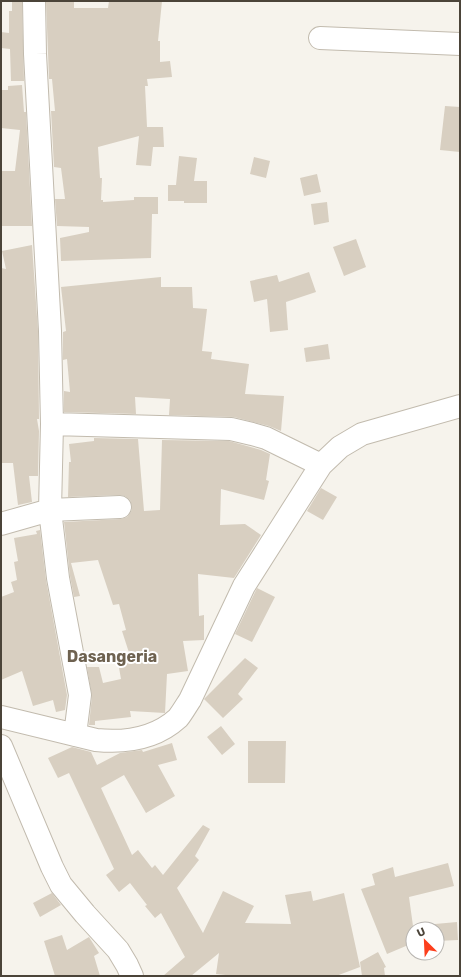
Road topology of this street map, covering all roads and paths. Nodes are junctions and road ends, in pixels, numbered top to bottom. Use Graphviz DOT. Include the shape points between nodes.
graph roads {
  1 [pos="34,1"];
  2 [pos="320,38"];
  3 [pos="460,44"];
  4 [pos="460,406"];
  5 [pos="52,424"];
  6 [pos="321,465"];
  7 [pos="120,507"];
  8 [pos="50,510"];
  9 [pos="1,524"];
  10 [pos="3,717"];
  11 [pos="67,733"];
  12 [pos="1,746"];
  13 [pos="132,976"];
  1 -- 5 [label="street"];
  2 -- 3 [label="street"];
  4 -- 6 [label="street" via="362,434 340,447"];
  5 -- 6 [label="street" via="231,429 266,438"];
  5 -- 8 [label="street"];
  6 -- 11 [label="street" via="244,586 190,700 178,718 165,728 134,740 102,741"];
  7 -- 8 [label="street"];
  8 -- 9 [label="street"];
  8 -- 11 [label="street" via="58,578 80,695"];
  10 -- 11 [label="street"];
  12 -- 13 [label="street" via="61,885 118,950"];
}
